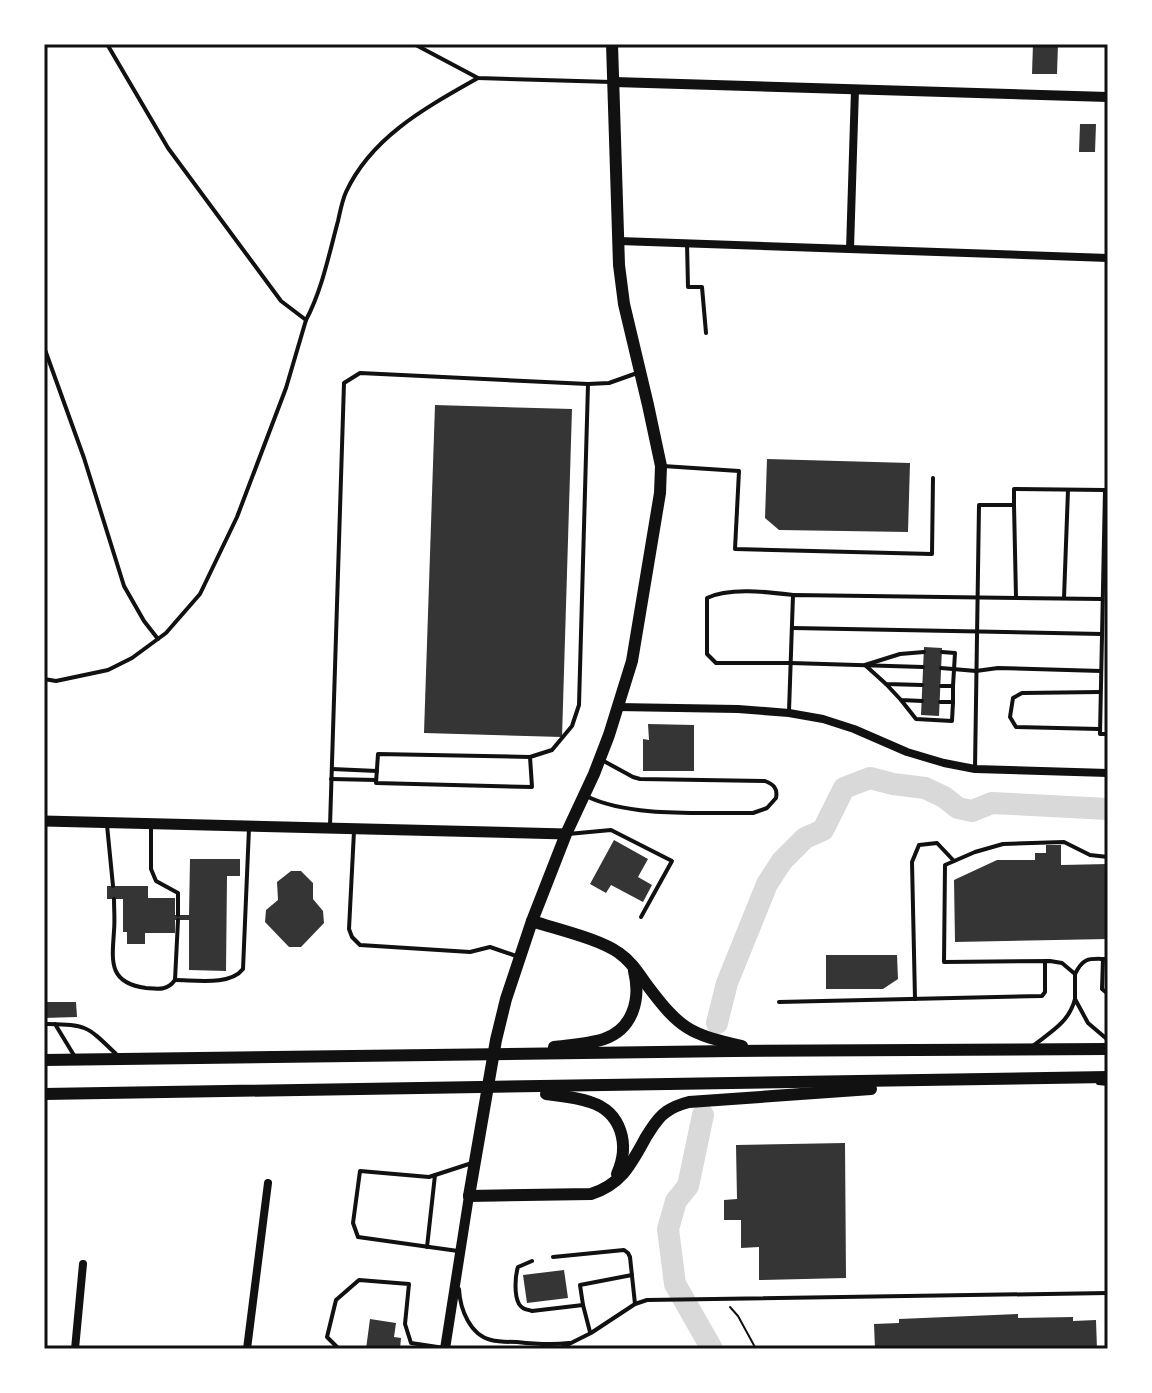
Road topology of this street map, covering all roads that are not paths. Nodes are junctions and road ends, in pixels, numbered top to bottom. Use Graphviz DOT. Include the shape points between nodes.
graph roads {
  1 [pos="107,44"];
  2 [pos="414,44"];
  3 [pos="612,44"];
  4 [pos="478,78"];
  5 [pos="614,82"];
  6 [pos="855,89"];
  7 [pos="1108,97"];
  8 [pos="619,241"];
  9 [pos="687,243"];
  10 [pos="850,249"];
  11 [pos="1108,258"];
  12 [pos="306,320"];
  13 [pos="706,333"];
  14 [pos="44,347"];
  15 [pos="640,372"];
  16 [pos="588,384"];
  17 [pos="661,466"];
  18 [pos="933,478"];
  19 [pos="1068,490"];
  20 [pos="1106,490"];
  21 [pos="1014,505"];
  22 [pos="793,595"];
  23 [pos="977,597"];
  24 [pos="1016,597"];
  25 [pos="1064,598"];
  26 [pos="1102,599"];
  27 [pos="793,628"];
  28 [pos="976,631"];
  29 [pos="1102,634"];
  30 [pos="158,639"];
  31 [pos="924,652"];
  32 [pos="942,652"];
  33 [pos="791,663"];
  34 [pos="865,665"];
  35 [pos="923,667"];
  36 [pos="941,668"];
  37 [pos="954,669"];
  38 [pos="976,671"];
  39 [pos="1101,671"];
  40 [pos="44,679"];
  41 [pos="886,684"];
  42 [pos="922,685"];
  43 [pos="941,686"];
  44 [pos="953,686"];
  45 [pos="1100,692"];
  46 [pos="901,700"];
  47 [pos="922,701"];
  48 [pos="940,702"];
  49 [pos="953,702"];
  50 [pos="617,707"];
  51 [pos="789,713"];
  52 [pos="1100,729"];
  53 [pos="1108,734"];
  54 [pos="530,757"];
  55 [pos="600,759"];
  56 [pos="332,769"];
  57 [pos="975,769"];
  58 [pos="377,771"];
  59 [pos="1108,773"];
  60 [pos="331,779"];
  61 [pos="376,780"];
  62 [pos="584,795"];
  63 [pos="44,821"];
  64 [pos="106,822"];
  65 [pos="151,823"];
  66 [pos="249,826"];
  67 [pos="330,828"];
  68 [pos="354,829"];
  69 [pos="566,834"];
  70 [pos="1108,857"];
  71 [pos="955,861"];
  72 [pos="113,886"];
  73 [pos="114,899"];
  74 [pos="641,917"];
  75 [pos="532,921"];
  76 [pos="520,957"];
  77 [pos="1106,959"];
  78 [pos="1045,961"];
  79 [pos="632,964"];
  80 [pos="1075,974"];
  81 [pos="175,980"];
  82 [pos="1108,994"];
  83 [pos="915,999"];
  84 [pos="1075,999"];
  85 [pos="779,1002"];
  86 [pos="44,1024"];
  87 [pos="55,1024"];
  88 [pos="1108,1040"];
  89 [pos="1108,1049"];
  90 [pos="1028,1050"];
  91 [pos="765,1051"];
  92 [pos="510,1054"];
  93 [pos="76,1059"];
  94 [pos="120,1059"];
  95 [pos="44,1060"];
  96 [pos="1108,1077"];
  97 [pos="1056,1078"];
  98 [pos="1108,1084"];
  99 [pos="504,1088"];
  100 [pos="44,1094"];
  101 [pos="475,1161"];
  102 [pos="435,1175"];
  103 [pos="268,1183"];
  104 [pos="606,1189"];
  105 [pos="469,1196"];
  106 [pos="427,1247"];
  107 [pos="460,1252"];
  108 [pos="553,1257"];
  109 [pos="532,1261"];
  110 [pos="83,1264"];
  111 [pos="458,1268"];
  112 [pos="632,1275"];
  113 [pos="1108,1293"];
  114 [pos="635,1304"];
  115 [pos="583,1305"];
  116 [pos="591,1333"];
  117 [pos="572,1343"];
  118 [pos="75,1349"];
  119 [pos="247,1349"];
  120 [pos="339,1349"];
  121 [pos="445,1349"];
  122 [pos="451,1349"];
  123 [pos="559,1349"];
  1 -- 12 [label="lane" via="168,148 281,301"];
  2 -- 4 [label="lane"];
  3 -- 5 [label="main road"];
  4 -- 5 [label="lane"];
  4 -- 12 [label="lane" via="388,135 363,165 346,192"];
  5 -- 6 [label="street"];
  5 -- 8 [label="main road"];
  6 -- 7 [label="street"];
  6 -- 10 [label="street"];
  8 -- 9 [label="street"];
  8 -- 15 [label="main road" via="624,304"];
  9 -- 10 [label="street"];
  9 -- 13 [label="lane" via="688,287 702,287"];
  10 -- 11 [label="street"];
  12 -- 30 [label="lane" via="237,517 200,594"];
  14 -- 30 [label="lane" via="124,586"];
  15 -- 16 [label="lane"];
  15 -- 17 [label="main road"];
  16 -- 54 [label="lane" via="579,705 572,726 552,750"];
  16 -- 56 [label="lane" via="360,373 344,383"];
  17 -- 18 [label="lane" via="739,471 735,549 932,554"];
  17 -- 50 [label="main road" via="643,601"];
  19 -- 20 [label="lane"];
  19 -- 21 [label="lane" via="1014,489"];
  19 -- 25 [label="lane"];
  20 -- 26 [label="lane"];
  21 -- 23 [label="lane" via="979,505"];
  21 -- 24 [label="lane"];
  22 -- 23 [label="lane"];
  22 -- 27 [label="lane"];
  22 -- 33 [label="lane" via="717,593 707,598 707,654 716,663"];
  23 -- 24 [label="lane"];
  23 -- 28 [label="lane"];
  24 -- 25 [label="lane"];
  25 -- 26 [label="lane"];
  26 -- 29 [label="lane"];
  27 -- 28 [label="lane"];
  27 -- 33 [label="lane"];
  28 -- 29 [label="lane"];
  28 -- 38 [label="lane"];
  29 -- 39 [label="lane"];
  30 -- 40 [label="lane" via="108,670"];
  31 -- 34 [label="lane"];
  32 -- 37 [label="lane" via="955,653"];
  33 -- 34 [label="lane"];
  33 -- 51 [label="lane"];
  34 -- 35 [label="lane"];
  34 -- 41 [label="lane"];
  36 -- 37 [label="lane"];
  37 -- 38 [label="lane"];
  37 -- 44 [label="lane"];
  38 -- 39 [label="lane"];
  38 -- 57 [label="lane"];
  39 -- 45 [label="lane"];
  41 -- 42 [label="lane"];
  41 -- 46 [label="lane"];
  43 -- 44 [label="lane"];
  44 -- 49 [label="lane"];
  45 -- 52 [label="lane"];
  45 -- 52 [label="lane" via="1022,693 1013,698 1010,717 1016,727"];
  46 -- 47 [label="lane"];
  46 -- 49 [label="lane" via="916,719 952,721"];
  48 -- 49 [label="lane"];
  50 -- 51 [label="street"];
  50 -- 55 [label="main road"];
  51 -- 57 [label="street" via="844,725 907,752"];
  52 -- 53 [label="lane" via="1100,734"];
  54 -- 58 [label="lane" via="378,754"];
  54 -- 61 [label="lane" via="532,787"];
  55 -- 62 [label="main road"];
  55 -- 62 [label="lane" via="640,779 765,781 776,788 776,798 760,811 738,812 636,810"];
  56 -- 58 [label="lane"];
  56 -- 60 [label="lane"];
  57 -- 59 [label="street"];
  58 -- 61 [label="lane"];
  60 -- 61 [label="lane"];
  60 -- 67 [label="lane"];
  62 -- 69 [label="main road"];
  63 -- 64 [label="main road"];
  64 -- 65 [label="main road"];
  64 -- 72 [label="lane"];
  65 -- 66 [label="main road"];
  65 -- 81 [label="lane" via="151,869 156,881 178,893"];
  66 -- 67 [label="main road"];
  66 -- 81 [label="lane" via="243,969 225,980"];
  67 -- 68 [label="main road"];
  68 -- 69 [label="main road"];
  68 -- 76 [label="lane" via="349,929 360,945 470,952 490,947"];
  69 -- 74 [label="lane" via="611,830 672,861"];
  69 -- 75 [label="main road"];
  70 -- 71 [label="lane" via="1064,842 1003,844"];
  71 -- 78 [label="lane" via="945,865 944,962"];
  71 -- 83 [label="lane" via="937,843 919,845 912,862"];
  73 -- 81 [label="lane" via="113,968 138,987 165,988"];
  75 -- 76 [label="main road"];
  75 -- 79 [label="main road" via="607,946"];
  76 -- 101 [label="main road" via="496,1040"];
  77 -- 80 [label="lane" via="1083,961"];
  77 -- 82 [label="lane" via="1102,989"];
  78 -- 80 [label="lane" via="1062,963"];
  78 -- 83 [label="lane" via="1042,996"];
  79 -- 91 [label="main road" via="682,1026"];
  79 -- 92 [label="main road" via="635,1006 617,1033"];
  80 -- 84 [label="lane"];
  83 -- 85 [label="lane"];
  84 -- 88 [label="lane" via="1088,1023"];
  84 -- 90 [label="lane" via="1063,1023"];
  86 -- 87 [label="lane"];
  87 -- 93 [label="lane"];
  87 -- 94 [label="lane" via="81,1025"];
  89 -- 90 [label="main road"];
  90 -- 91 [label="main road"];
  91 -- 92 [label="main road"];
  92 -- 94 [label="main road"];
  93 -- 94 [label="main road"];
  93 -- 95 [label="main road"];
  96 -- 97 [label="main road"];
  97 -- 98 [label="lane"];
  97 -- 99 [label="main road"];
  97 -- 104 [label="main road" via="689,1102 654,1123 621,1177"];
  99 -- 100 [label="main road"];
  99 -- 104 [label="main road" via="591,1102 606,1110 622,1132 624,1147 622,1164"];
  101 -- 102 [label="lane"];
  101 -- 105 [label="main road"];
  102 -- 106 [label="lane"];
  102 -- 106 [label="lane" via="360,1171 353,1223 358,1237"];
  103 -- 119 [label="street"];
  104 -- 105 [label="main road" via="591,1194"];
  105 -- 107 [label="street"];
  106 -- 107 [label="lane"];
  107 -- 111 [label="street"];
  108 -- 112 [label="lane" via="624,1250"];
  109 -- 115 [label="lane" via="515,1274 521,1307 532,1311"];
  110 -- 118 [label="street"];
  111 -- 117 [label="lane" via="465,1316 489,1340"];
  111 -- 121 [label="street"];
  112 -- 114 [label="lane"];
  112 -- 115 [label="lane" via="580,1285"];
  113 -- 114 [label="lane"];
  114 -- 116 [label="lane"];
  115 -- 116 [label="lane"];
  116 -- 117 [label="lane"];
  117 -- 123 [label="lane"];
  120 -- 121 [label="lane" via="327,1337 336,1300 359,1280 409,1284 405,1324 411,1343"];
  121 -- 122 [label="lane"];
}
